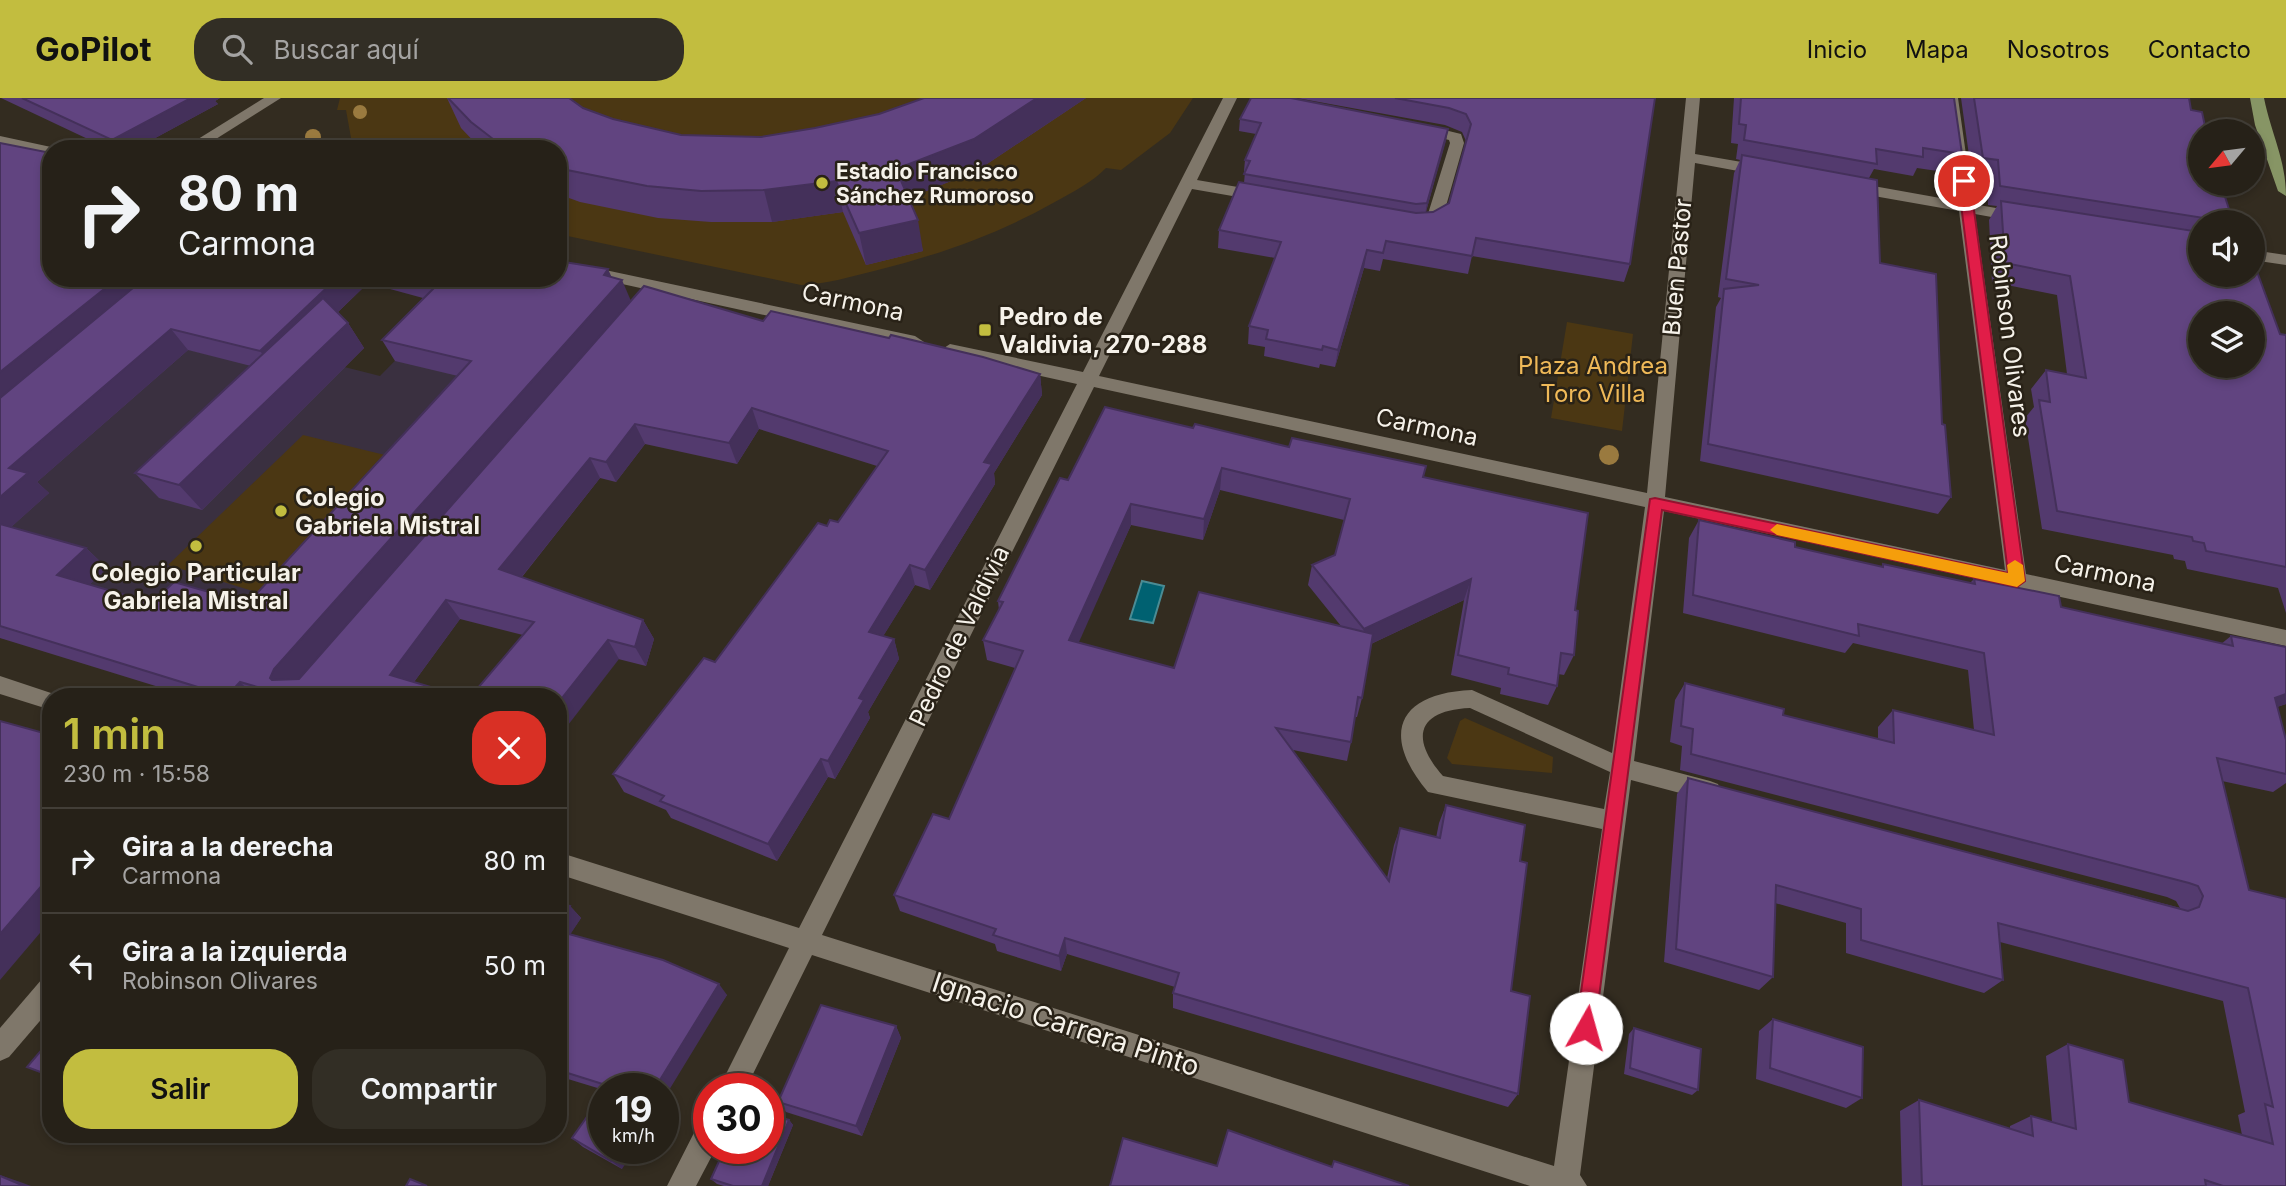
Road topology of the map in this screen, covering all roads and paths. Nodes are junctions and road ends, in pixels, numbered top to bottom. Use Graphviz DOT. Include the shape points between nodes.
graph roads {
  1 [pos="274,98"];
  2 [pos="1230,98"];
  3 [pos="1693,98"];
  4 [pos="1951,98"];
  5 [pos="2257,98"];
  6 [pos="1405,125"];
  7 [pos="0,140"];
  8 [pos="204,140"];
  9 [pos="42,150"];
  10 [pos="1688,157"];
  11 [pos="1781,174"];
  12 [pos="1187,183"];
  13 [pos="1835,184"];
  14 [pos="2286,191"];
  15 [pos="1280,199"];
  16 [pos="1968,209"];
  17 [pos="2036,220"];
  18 [pos="1400,221"];
  19 [pos="2265,257"];
  20 [pos="2286,260"];
  21 [pos="567,267"];
  22 [pos="656,286"];
  23 [pos="638,307"];
  24 [pos="1087,379"];
  25 [pos="1655,503"];
  26 [pos="2017,581"];
  27 [pos="2286,638"];
  28 [pos="0,685"];
  29 [pos="42,698"];
  30 [pos="1621,767"];
  31 [pos="1727,795"];
  32 [pos="1613,821"];
  33 [pos="567,866"];
  34 [pos="807,942"];
  35 [pos="42,999"];
  36 [pos="0,1048"];
  37 [pos="740,1073"];
  38 [pos="693,1163"];
  39 [pos="1568,1185"];
  40 [pos="681,1186"];
  1 -- 8 [label="street"];
  2 -- 12 [label="street, Pedro de Valdivia"];
  3 -- 10 [label="street, Buen Pastor"];
  4 -- 16 [label="street, Robinson Olivares"];
  5 -- 14 [label="main road"];
  6 -- 18 [label="street" via="1451,134 1457,143 1434,220 1423,224"];
  7 -- 9 [label="street"];
  10 -- 11 [label="street"];
  10 -- 25 [label="street, Buen Pastor"];
  12 -- 15 [label="street"];
  12 -- 24 [label="street, Pedro de Valdivia"];
  13 -- 16 [label="street"];
  16 -- 17 [label="street"];
  16 -- 26 [label="street, Robinson Olivares"];
  19 -- 20 [label="street"];
  21 -- 22 [label="street, Carmona"];
  22 -- 23 [label="street"];
  22 -- 24 [label="street, Carmona"];
  24 -- 25 [label="street, Carmona"];
  24 -- 34 [label="street, Pedro de Valdivia"];
  25 -- 26 [label="street, Carmona"];
  25 -- 30 [label="street, Buen Pastor"];
  26 -- 27 [label="street, Carmona"];
  28 -- 29 [label="street"];
  30 -- 31 [label="street"];
  30 -- 32 [label="street, Buen Pastor"];
  30 -- 32 [label="street" via="1472,699 1438,701 1424,709 1410,736 1421,771 1436,785"];
  32 -- 39 [label="street, Buen Pastor"];
  33 -- 34 [label="street, Ignacio Carrera Pinto"];
  34 -- 37 [label="street, Pedro de Valdivia"];
  34 -- 39 [label="street, Ignacio Carrera Pinto"];
  35 -- 36 [label="street"];
  38 -- 40 [label="street"];
}
